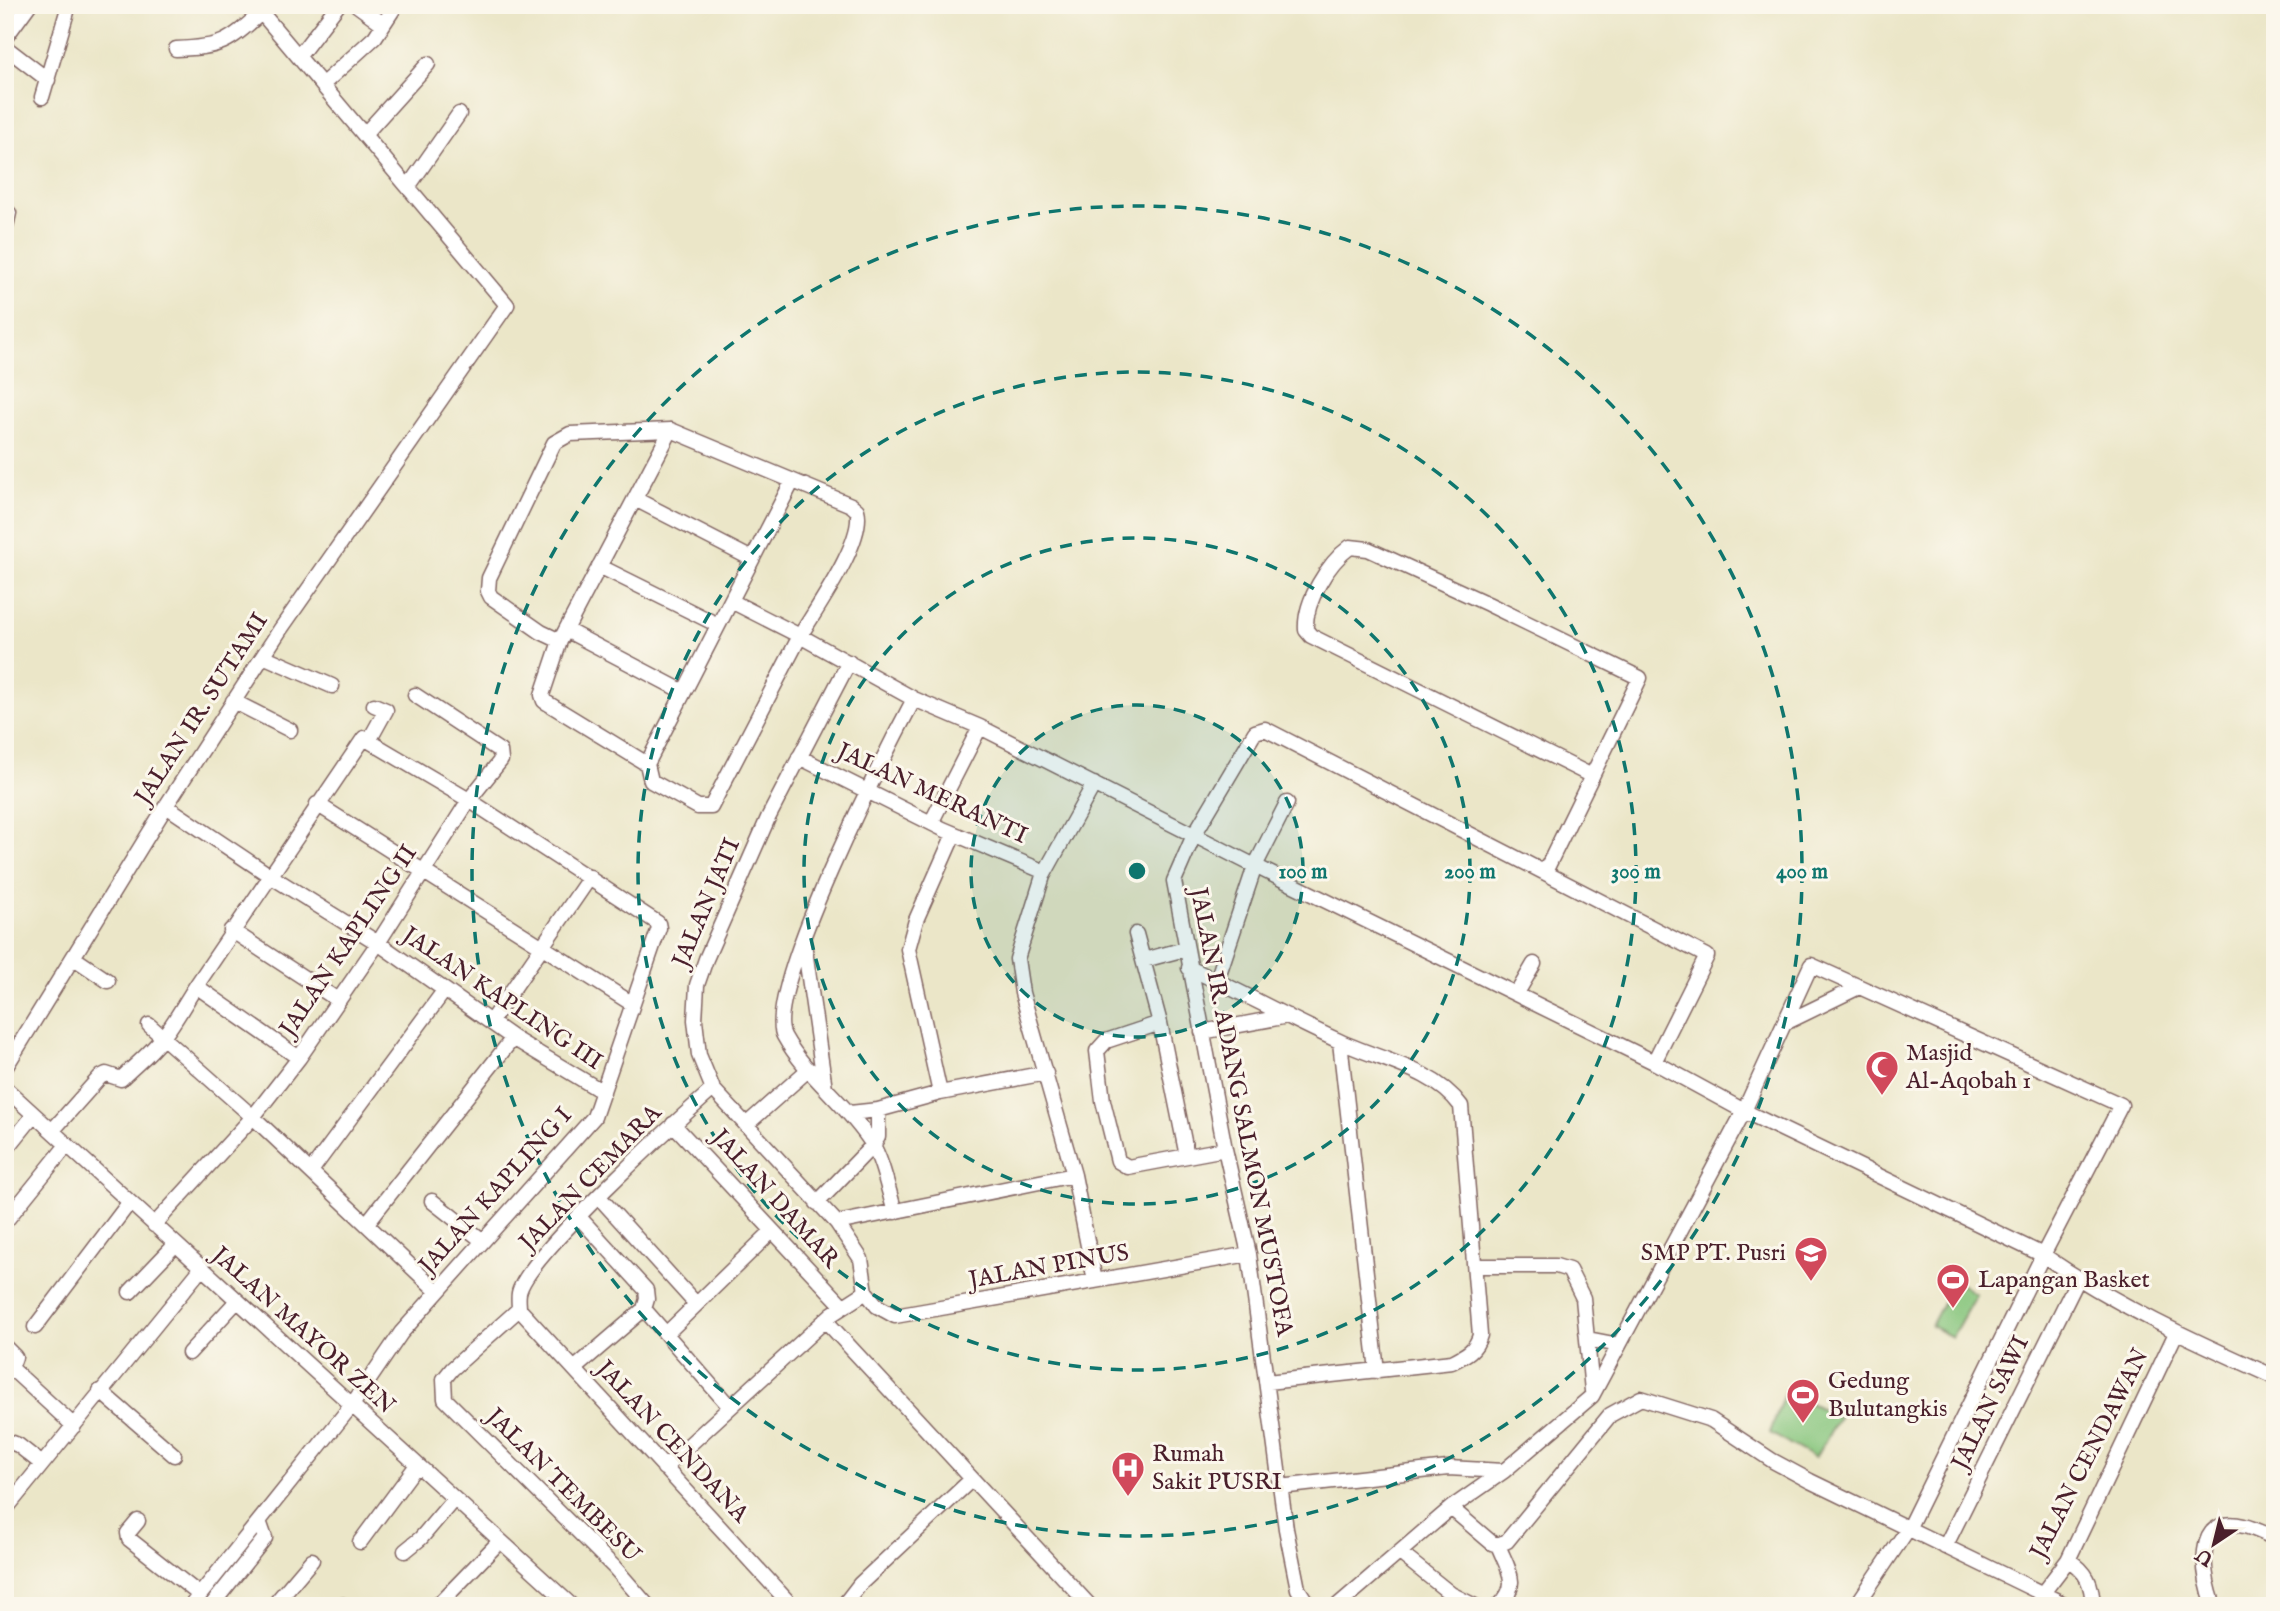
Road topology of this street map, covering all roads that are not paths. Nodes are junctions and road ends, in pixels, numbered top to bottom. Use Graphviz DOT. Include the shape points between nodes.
graph roads {
  1 [pos="29,5"];
  2 [pos="69,5"];
  3 [pos="338,5"];
  4 [pos="357,5"];
  5 [pos="396,5"];
  6 [pos="258,9"];
  7 [pos="383,24"];
  8 [pos="5,38"];
  9 [pos="5,47"];
  10 [pos="176,48"];
  11 [pos="299,56"];
  12 [pos="428,64"];
  13 [pos="48,80"];
  14 [pos="322,85"];
  15 [pos="42,97"];
  16 [pos="459,114"];
  17 [pos="364,135"];
  18 [pos="408,187"];
  19 [pos="9,213"];
  20 [pos="5,231"];
  21 [pos="671,430"];
  22 [pos="792,482"];
  23 [pos="635,499"];
  24 [pos="752,559"];
  25 [pos="600,566"];
  26 [pos="731,601"];
  27 [pos="718,625"];
  28 [pos="563,635"];
  29 [pos="800,636"];
  30 [pos="262,656"];
  31 [pos="849,662"];
  32 [pos="332,685"];
  33 [pos="684,692"];
  34 [pos="415,695"];
  35 [pos="914,699"];
  36 [pos="233,701"];
  37 [pos="374,705"];
  38 [pos="980,727"];
  39 [pos="290,730"];
  40 [pos="370,739"];
  41 [pos="799,757"];
  42 [pos="647,764"];
  43 [pos="1592,776"];
  44 [pos="1094,784"];
  45 [pos="865,790"];
  46 [pos="469,800"];
  47 [pos="1287,803"];
  48 [pos="317,804"];
  49 [pos="166,806"];
  50 [pos="931,823"];
  51 [pos="954,834"];
  52 [pos="1194,835"];
  53 [pos="1255,866"];
  54 [pos="424,870"];
  55 [pos="1045,872"];
  56 [pos="1545,872"];
  57 [pos="269,876"];
  58 [pos="590,877"];
  59 [pos="232,930"];
  60 [pos="1136,934"];
  61 [pos="803,938"];
  62 [pos="378,943"];
  63 [pos="541,945"];
  64 [pos="1185,949"];
  65 [pos="74,958"];
  66 [pos="1144,960"];
  67 [pos="1534,964"];
  68 [pos="1189,968"];
  69 [pos="1217,980"];
  70 [pos="108,981"];
  71 [pos="196,986"];
  72 [pos="1859,987"];
  73 [pos="444,991"];
  74 [pos="1517,993"];
  75 [pos="338,1000"];
  76 [pos="631,1003"];
  77 [pos="1288,1016"];
  78 [pos="491,1021"];
  79 [pos="1787,1022"];
  80 [pos="1160,1023"];
  81 [pos="149,1025"];
  82 [pos="1202,1032"];
  83 [pos="164,1037"];
  84 [pos="513,1038"];
  85 [pos="1340,1042"];
  86 [pos="299,1058"];
  87 [pos="1654,1062"];
  88 [pos="5,1068"];
  89 [pos="809,1069"];
  90 [pos="1046,1073"];
  91 [pos="5,1088"];
  92 [pos="825,1088"];
  93 [pos="713,1089"];
  94 [pos="603,1092"];
  95 [pos="940,1093"];
  96 [pos="878,1110"];
  97 [pos="1744,1111"];
  98 [pos="850,1113"];
  99 [pos="34,1115"];
  100 [pos="253,1117"];
  101 [pos="673,1124"];
  102 [pos="746,1125"];
  103 [pos="52,1132"];
  104 [pos="67,1145"];
  105 [pos="873,1145"];
  106 [pos="1225,1149"];
  107 [pos="5,1151"];
  108 [pos="1187,1156"];
  109 [pos="311,1171"];
  110 [pos="1073,1175"];
  111 [pos="599,1197"];
  112 [pos="432,1201"];
  113 [pos="129,1203"];
  114 [pos="817,1203"];
  115 [pos="895,1212"];
  116 [pos="579,1217"];
  117 [pos="5,1222"];
  118 [pos="368,1223"];
  119 [pos="836,1223"];
  120 [pos="154,1225"];
  121 [pos="772,1231"];
  122 [pos="483,1241"];
  123 [pos="175,1245"];
  124 [pos="1249,1254"];
  125 [pos="2043,1255"];
  126 [pos="1476,1266"];
  127 [pos="201,1269"];
  128 [pos="2078,1279"];
  129 [pos="1095,1281"];
  130 [pos="437,1291"];
  131 [pos="130,1292"];
  132 [pos="866,1292"];
  133 [pos="236,1302"];
  134 [pos="696,1304"];
  135 [pos="843,1306"];
  136 [pos="519,1309"];
  137 [pos="644,1309"];
  138 [pos="825,1320"];
  139 [pos="35,1327"];
  140 [pos="2176,1333"];
  141 [pos="666,1334"];
  142 [pos="1588,1339"];
  143 [pos="1619,1345"];
  144 [pos="5,1347"];
  145 [pos="189,1353"];
  146 [pos="574,1369"];
  147 [pos="8,1371"];
  148 [pos="1377,1371"];
  149 [pos="2275,1377"];
  150 [pos="1267,1382"];
  151 [pos="100,1391"];
  152 [pos="1592,1396"];
  153 [pos="352,1405"];
  154 [pos="730,1407"];
  155 [pos="74,1426"];
  156 [pos="5,1440"];
  157 [pos="174,1455"];
  158 [pos="42,1464"];
  159 [pos="417,1465"];
  160 [pos="664,1468"];
  161 [pos="1504,1471"];
  162 [pos="972,1479"];
  163 [pos="1280,1487"];
  164 [pos="454,1499"];
  165 [pos="1451,1508"];
  166 [pos="5,1510"];
  167 [pos="138,1521"];
  168 [pos="259,1521"];
  169 [pos="1908,1529"];
  170 [pos="2275,1538"];
  171 [pos="500,1541"];
  172 [pos="360,1542"];
  173 [pos="1498,1545"];
  174 [pos="1945,1547"];
  175 [pos="405,1550"];
  176 [pos="1399,1553"];
  177 [pos="312,1560"];
  178 [pos="2068,1560"];
  179 [pos="2042,1594"];
  180 [pos="196,1601"];
  181 [pos="211,1606"];
  182 [pos="273,1606"];
  183 [pos="437,1606"];
  184 [pos="572,1606"];
  185 [pos="648,1606"];
  186 [pos="792,1606"];
  187 [pos="843,1606"];
  188 [pos="1090,1606"];
  189 [pos="1309,1606"];
  190 [pos="1337,1606"];
  191 [pos="1475,1606"];
  192 [pos="1499,1606"];
  193 [pos="1856,1606"];
  194 [pos="2068,1606"];
  195 [pos="2093,1606"];
  196 [pos="2214,1606"];
  1 -- 8 [label="street"];
  2 -- 13 [label="street"];
  3 -- 11 [label="street"];
  4 -- 7 [label="street"];
  5 -- 7 [label="street"];
  6 -- 10 [label="street" via="230,40 212,48"];
  6 -- 11 [label="street"];
  7 -- 14 [label="street" via="375,37"];
  9 -- 13 [label="street"];
  11 -- 14 [label="street"];
  12 -- 17 [label="street"];
  13 -- 15 [label="street"];
  14 -- 17 [label="street"];
  16 -- 18 [label="street"];
  17 -- 18 [label="street"];
  18 -- 30 [label="street, JALAN IR. SUTAMI" via="507,305"];
  19 -- 20 [label="street"];
  21 -- 22 [label="street"];
  21 -- 23 [label="street"];
  21 -- 28 [label="street" via="570,434 554,443 489,578 488,591 511,611"];
  22 -- 24 [label="street"];
  22 -- 29 [label="street" via="851,505 859,518 832,582"];
  23 -- 24 [label="street"];
  23 -- 25 [label="street"];
  24 -- 26 [label="street"];
  25 -- 27 [label="street"];
  25 -- 28 [label="street"];
  26 -- 27 [label="street"];
  26 -- 29 [label="street"];
  27 -- 33 [label="street"];
  28 -- 33 [label="street"];
  28 -- 42 [label="street" via="542,695 544,701"];
  29 -- 31 [label="street"];
  29 -- 42 [label="street" via="711,807 698,807 651,781"];
  30 -- 32 [label="street"];
  30 -- 36 [label="street, JALAN IR. SUTAMI"];
  31 -- 35 [label="street"];
  31 -- 41 [label="street, JALAN JATI"];
  33 -- 42 [label="street"];
  34 -- 46 [label="street, JALAN KAPLING II" via="503,755"];
  35 -- 38 [label="street"];
  35 -- 45 [label="street"];
  36 -- 39 [label="street"];
  36 -- 49 [label="street, JALAN IR. SUTAMI"];
  37 -- 40 [label="street" via="386,710"];
  38 -- 44 [label="street"];
  38 -- 50 [label="street"];
  40 -- 46 [label="street, JALAN KAPLING I"];
  40 -- 48 [label="street" via="362,739"];
  41 -- 45 [label="street, JALAN MERANTI"];
  41 -- 93 [label="street, JALAN JATI" via="697,985 699,1055"];
  43 -- 43 [label="street" via="1311,636 1305,620 1338,556 1350,547 1368,550 1640,678"];
  43 -- 56 [label="street"];
  44 -- 52 [label="street"];
  44 -- 55 [label="street"];
  45 -- 50 [label="street, JALAN MERANTI"];
  45 -- 61 [label="street"];
  46 -- 54 [label="street, JALAN KAPLING II"];
  46 -- 58 [label="street, JALAN KAPLING I"];
  47 -- 53 [label="street"];
  48 -- 54 [label="street"];
  48 -- 57 [label="street"];
  49 -- 57 [label="street, JALAN KAPLING III"];
  49 -- 65 [label="street, JALAN IR. SUTAMI"];
  50 -- 51 [label="street, JALAN MERANTI"];
  51 -- 55 [label="street, JALAN MERANTI"];
  51 -- 95 [label="street" via="908,949"];
  52 -- 53 [label="street"];
  52 -- 56 [label="street, JALAN IR. ADANG SALMON MUSTOFA" via="1255,732 1265,729"];
  52 -- 64 [label="street, JALAN IR. ADANG SALMON MUSTOFA" via="1174,881"];
  53 -- 69 [label="street"];
  53 -- 74 [label="street"];
  54 -- 62 [label="street, JALAN KAPLING II"];
  54 -- 63 [label="street"];
  55 -- 90 [label="street" via="1017,959 1022,993"];
  56 -- 87 [label="street, JALAN IR. ADANG SALMON MUSTOFA" via="1707,956"];
  57 -- 59 [label="street"];
  57 -- 62 [label="street, JALAN KAPLING III"];
  58 -- 63 [label="street"];
  58 -- 76 [label="street, JALAN KAPLING I" via="658,923"];
  59 -- 71 [label="street"];
  59 -- 75 [label="street"];
  60 -- 66 [label="street"];
  61 -- 89 [label="street" via="780,1007 780,1022 782,1034"];
  61 -- 92 [label="street"];
  62 -- 73 [label="street, JALAN KAPLING III"];
  62 -- 75 [label="street, JALAN KAPLING II"];
  63 -- 76 [label="street"];
  63 -- 78 [label="street"];
  64 -- 66 [label="street"];
  64 -- 68 [label="street, JALAN IR. ADANG SALMON MUSTOFA"];
  65 -- 70 [label="street"];
  65 -- 88 [label="street, JALAN IR. SUTAMI"];
  66 -- 80 [label="street"];
  67 -- 74 [label="street"];
  68 -- 69 [label="street"];
  68 -- 82 [label="street, JALAN IR. ADANG SALMON MUSTOFA"];
  69 -- 77 [label="street"];
  71 -- 83 [label="street"];
  71 -- 86 [label="street"];
  72 -- 79 [label="street"];
  72 -- 79 [label="street" via="1811,965"];
  72 -- 125 [label="street" via="2122,1105"];
  73 -- 78 [label="street, JALAN KAPLING III"];
  73 -- 109 [label="street"];
  74 -- 87 [label="street"];
  75 -- 86 [label="street, JALAN KAPLING II"];
  76 -- 94 [label="street, JALAN KAPLING I"];
  77 -- 82 [label="street"];
  77 -- 85 [label="street"];
  78 -- 84 [label="street, JALAN KAPLING III"];
  79 -- 97 [label="street"];
  80 -- 108 [label="street"];
  80 -- 108 [label="street" via="1100,1046 1103,1101 1122,1166"];
  81 -- 83 [label="street"];
  82 -- 106 [label="street, JALAN IR. ADANG SALMON MUSTOFA"];
  83 -- 100 [label="street"];
  83 -- 103 [label="street" via="121,1079 106,1074 100,1077"];
  84 -- 94 [label="street, JALAN KAPLING III"];
  84 -- 118 [label="street"];
  85 -- 126 [label="street" via="1437,1082 1461,1106"];
  85 -- 148 [label="street"];
  86 -- 100 [label="street, JALAN KAPLING II"];
  87 -- 97 [label="street"];
  89 -- 92 [label="street"];
  89 -- 102 [label="street"];
  90 -- 95 [label="street"];
  90 -- 110 [label="street"];
  91 -- 99 [label="street, JALAN MAYOR ZEN"];
  92 -- 98 [label="street"];
  93 -- 101 [label="street, JALAN CEMARA"];
  93 -- 102 [label="street, JALAN JATI"];
  94 -- 122 [label="street, JALAN KAPLING I" via="594,1117"];
  95 -- 96 [label="street"];
  96 -- 98 [label="street"];
  96 -- 105 [label="street" via="878,1137"];
  97 -- 125 [label="street"];
  97 -- 143 [label="street"];
  98 -- 105 [label="street"];
  99 -- 103 [label="street, JALAN MAYOR ZEN"];
  99 -- 107 [label="street"];
  100 -- 109 [label="street"];
  100 -- 120 [label="street, JALAN KAPLING II"];
  101 -- 111 [label="street, JALAN CEMARA"];
  101 -- 121 [label="street, JALAN DAMAR"];
  102 -- 114 [label="street, JALAN JATI"];
  103 -- 104 [label="street, JALAN MAYOR ZEN"];
  104 -- 113 [label="street, JALAN MAYOR ZEN"];
  104 -- 117 [label="street"];
  105 -- 114 [label="street"];
  105 -- 115 [label="street"];
  106 -- 108 [label="street"];
  106 -- 124 [label="street, JALAN IR. ADANG SALMON MUSTOFA"];
  109 -- 118 [label="street"];
  110 -- 115 [label="street"];
  110 -- 129 [label="street"];
  111 -- 116 [label="street, JALAN CEMARA"];
  111 -- 134 [label="street"];
  112 -- 122 [label="street"];
  113 -- 120 [label="street, JALAN MAYOR ZEN"];
  113 -- 139 [label="street"];
  114 -- 119 [label="street, JALAN JATI"];
  115 -- 119 [label="street"];
  116 -- 136 [label="street, JALAN CEMARA" via="519,1291"];
  116 -- 137 [label="street" via="646,1290"];
  118 -- 130 [label="street"];
  119 -- 132 [label="street, JALAN JATI" via="861,1259"];
  120 -- 123 [label="street, JALAN MAYOR ZEN"];
  121 -- 134 [label="street"];
  121 -- 135 [label="street, JALAN DAMAR"];
  122 -- 130 [label="street, JALAN KAPLING I"];
  123 -- 127 [label="street, JALAN MAYOR ZEN"];
  123 -- 131 [label="street"];
  124 -- 129 [label="street, JALAN PINUS"];
  124 -- 150 [label="street, JALAN IR. ADANG SALMON MUSTOFA"];
  125 -- 128 [label="street"];
  125 -- 169 [label="street"];
  126 -- 142 [label="street" via="1569,1270 1583,1298"];
  126 -- 148 [label="street" via="1480,1335 1471,1353 1452,1362"];
  127 -- 133 [label="street, JALAN MAYOR ZEN"];
  127 -- 151 [label="street"];
  128 -- 140 [label="street"];
  128 -- 174 [label="street, JALAN SAWI"];
  129 -- 132 [label="street, JALAN PINUS" via="895,1316 877,1306"];
  130 -- 153 [label="street, JALAN KAPLING I" via="401,1333"];
  132 -- 135 [label="street"];
  133 -- 145 [label="street"];
  133 -- 153 [label="street, JALAN MAYOR ZEN"];
  134 -- 141 [label="street"];
  135 -- 138 [label="street"];
  136 -- 146 [label="street, JALAN CENDANA"];
  136 -- 185 [label="street, JALAN TEMBESU" via="452,1369 444,1379 445,1399"];
  137 -- 141 [label="street"];
  137 -- 146 [label="street"];
  138 -- 154 [label="street"];
  138 -- 162 [label="street"];
  140 -- 149 [label="street"];
  140 -- 178 [label="street, JALAN CENDAWAN"];
  141 -- 154 [label="street"];
  142 -- 143 [label="street"];
  142 -- 152 [label="street"];
  143 -- 152 [label="street"];
  144 -- 147 [label="street" via="15,1357"];
  146 -- 160 [label="street, JALAN CENDANA"];
  147 -- 155 [label="street"];
  148 -- 150 [label="street"];
  150 -- 163 [label="street, JALAN IR. ADANG SALMON MUSTOFA"];
  151 -- 155 [label="street"];
  151 -- 157 [label="street"];
  152 -- 161 [label="street"];
  153 -- 159 [label="street, JALAN MAYOR ZEN"];
  153 -- 168 [label="street, JALAN KAPLING I"];
  154 -- 160 [label="street"];
  155 -- 158 [label="street"];
  156 -- 158 [label="street"];
  158 -- 166 [label="street"];
  159 -- 164 [label="street, JALAN MAYOR ZEN"];
  159 -- 172 [label="street"];
  160 -- 186 [label="street, JALAN CENDANA"];
  161 -- 163 [label="street" via="1448,1468"];
  161 -- 165 [label="street"];
  162 -- 187 [label="street" via="860,1584"];
  162 -- 188 [label="street"];
  163 -- 189 [label="street, JALAN IR. ADANG SALMON MUSTOFA" via="1298,1589"];
  164 -- 171 [label="street, JALAN MAYOR ZEN"];
  164 -- 175 [label="street"];
  165 -- 173 [label="street"];
  165 -- 176 [label="street"];
  167 -- 180 [label="street" via="128,1533 129,1539"];
  168 -- 180 [label="street, JALAN KAPLING I"];
  168 -- 181 [label="street" via="265,1538"];
  169 -- 173 [label="street" via="1773,1461 1711,1420 1641,1398 1611,1415 1523,1524"];
  169 -- 174 [label="street"];
  169 -- 193 [label="street"];
  170 -- 196 [label="street" via="2243,1525 2217,1529 2205,1543 2203,1564"];
  171 -- 183 [label="street"];
  171 -- 184 [label="street, JALAN MAYOR ZEN"];
  173 -- 192 [label="street" via="1513,1582"];
  174 -- 179 [label="street"];
  176 -- 190 [label="street"];
  176 -- 191 [label="street" via="1451,1594"];
  177 -- 182 [label="street"];
  178 -- 179 [label="street, JALAN CENDAWAN"];
  178 -- 195 [label="street" via="2089,1580"];
  179 -- 194 [label="street"];
}
